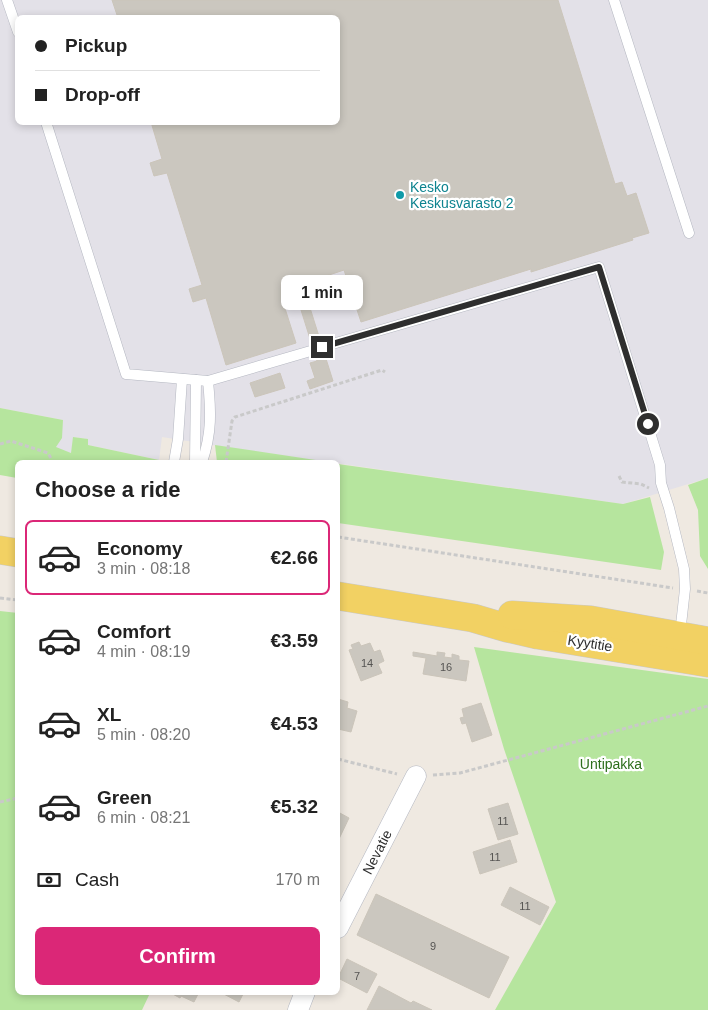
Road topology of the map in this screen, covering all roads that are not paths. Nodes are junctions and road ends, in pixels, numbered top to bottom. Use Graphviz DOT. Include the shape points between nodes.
graph roads {
  1 [pos="7,0"];
  2 [pos="614,0"];
  3 [pos="15,23"];
  4 [pos="47,125"];
  5 [pos="689,233"];
  6 [pos="182,379"];
  7 [pos="196,380"];
  8 [pos="208,381"];
  9 [pos="174,460"];
  10 [pos="195,460"];
  11 [pos="203,460"];
  12 [pos="0,533"];
  13 [pos="15,534"];
  14 [pos="0,550"];
  15 [pos="15,552"];
  16 [pos="340,596"];
  17 [pos="708,641"];
  18 [pos="679,647"];
  19 [pos="708,663"];
  20 [pos="416,776"];
  21 [pos="340,924"];
  22 [pos="304,995"];
  23 [pos="298,1010"];
  1 -- 3 [label="lane"];
  2 -- 5 [label="lane"];
  4 -- 6 [label="lane" via="126,374"];
  6 -- 7 [label="lane"];
  6 -- 9 [label="lane"];
  7 -- 8 [label="lane"];
  7 -- 10 [label="lane"];
  8 -- 11 [label="lane" via="211,413"];
  8 -- 18 [label="lane" via="599,267 660,464 661,482 684,569"];
  12 -- 13 [label="main road"];
  14 -- 15 [label="main road"];
  16 -- 18 [label="main road, Kyytitie" via="473,618 538,635"];
  17 -- 18 [label="main road, Kyytitie"];
  18 -- 19 [label="main road, Kyytitie"];
  20 -- 21 [label="street, Nevatie"];
  22 -- 23 [label="street"];
}
